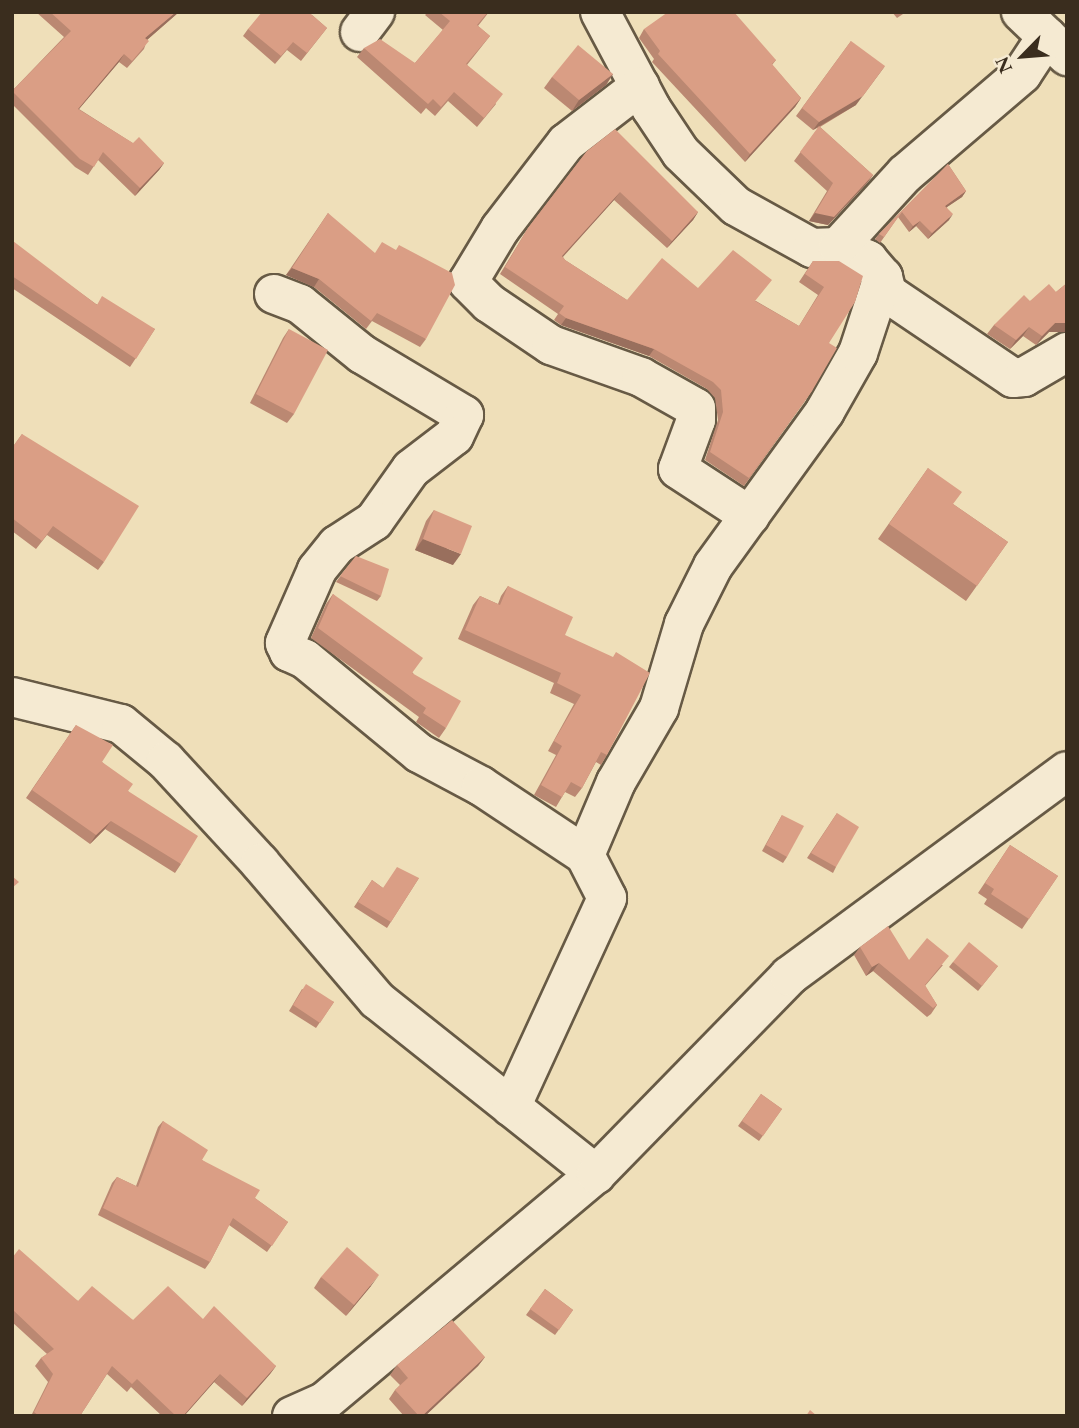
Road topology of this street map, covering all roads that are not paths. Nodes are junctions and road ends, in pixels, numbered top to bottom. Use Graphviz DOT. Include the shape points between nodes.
graph roads {
  1 [pos="600,12"];
  2 [pos="1045,35"];
  3 [pos="640,86"];
  4 [pos="838,247"];
  5 [pos="883,276"];
  6 [pos="274,294"];
  7 [pos="1067,352"];
  8 [pos="750,516"];
  9 [pos="12,697"];
  10 [pos="1067,771"];
  11 [pos="585,855"];
  12 [pos="511,1107"];
  13 [pos="596,1174"];
  14 [pos="292,1416"];
  1 -- 3 [label="street"];
  2 -- 4 [label="street" via="1022,74 905,174"];
  3 -- 4 [label="street" via="681,153 736,206 812,248"];
  3 -- 8 [label="street" via="566,143 500,229 468,282 489,303 551,345 641,377 696,408 678,469"];
  4 -- 5 [label="street" via="867,261"];
  5 -- 7 [label="street" via="887,293 1013,378 1024,377"];
  5 -- 8 [label="street" via="851,364 825,411"];
  6 -- 11 [label="street" via="300,304 362,354 464,415 454,436 411,469 374,521 337,545 317,570 285,643 289,652 305,659 419,753 481,786"];
  8 -- 11 [label="street" via="713,566 684,624 659,708 616,782"];
  9 -- 12 [label="street" via="121,724 157,753 260,863 377,1000"];
  10 -- 13 [label="street" via="958,846 789,976"];
  11 -- 12 [label="street" via="607,898"];
  12 -- 13 [label="street"];
  13 -- 14 [label="street" via="324,1402"];
}
